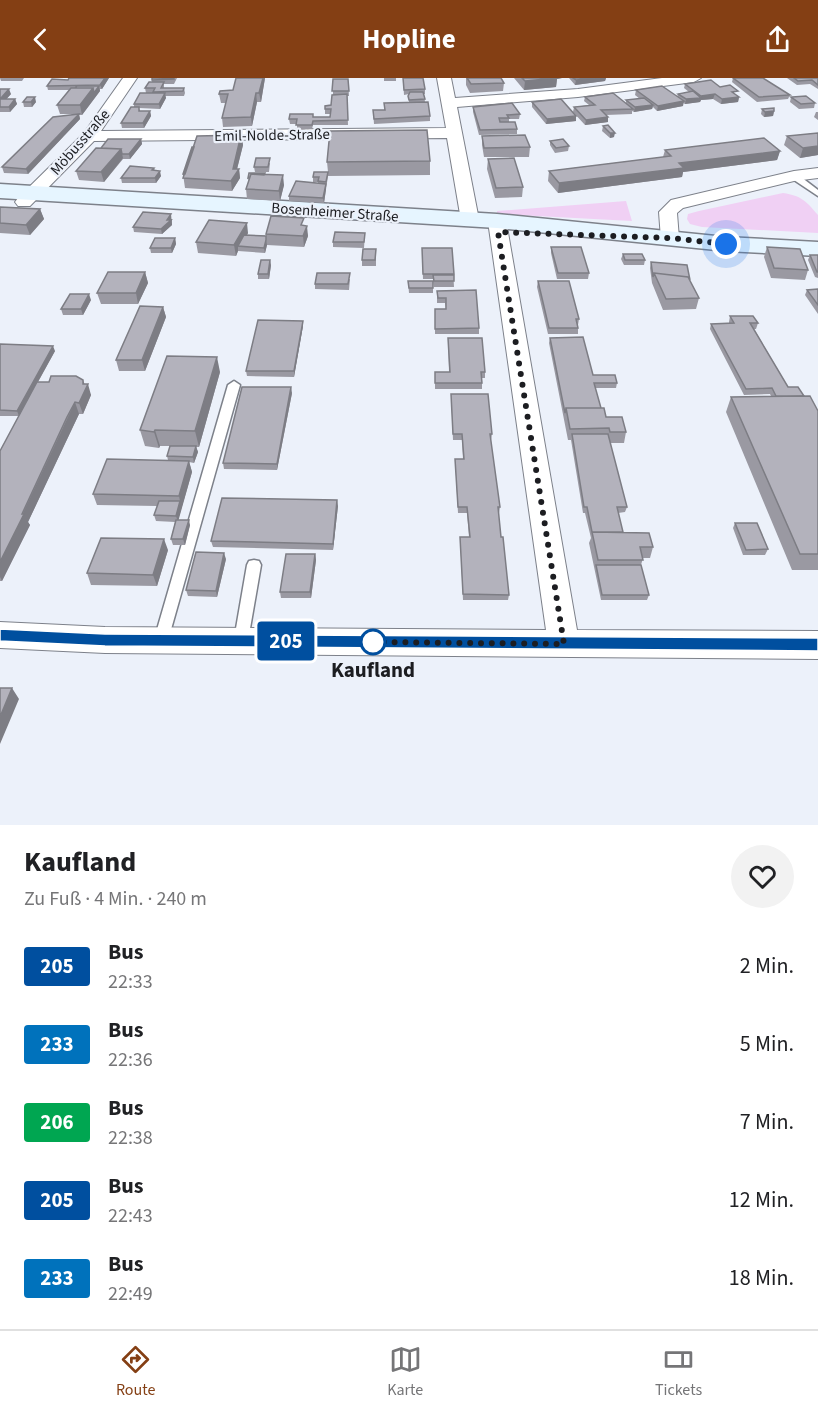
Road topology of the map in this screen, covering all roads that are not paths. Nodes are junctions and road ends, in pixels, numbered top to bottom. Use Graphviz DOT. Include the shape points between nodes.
graph roads {
  1 [pos="130,78"];
  2 [pos="444,78"];
  3 [pos="694,78"];
  4 [pos="449,103"];
  5 [pos="454,133"];
  6 [pos="90,136"];
  7 [pos="818,173"];
  8 [pos="794,176"];
  9 [pos="0,191"];
  10 [pos="818,194"];
  11 [pos="28,197"];
  12 [pos="0,200"];
  13 [pos="470,220"];
  14 [pos="498,227"];
  15 [pos="670,238"];
  16 [pos="818,249"];
  17 [pos="234,385"];
  18 [pos="254,565"];
  19 [pos="0,635"];
  20 [pos="161,640"];
  21 [pos="241,640"];
  22 [pos="564,644"];
  23 [pos="813,648"];
  1 -- 6 [label="street, Möbusstraße"];
  2 -- 4 [label="street"];
  3 -- 4 [label="street" via="567,94"];
  4 -- 5 [label="street"];
  5 -- 6 [label="street, Emil-Nolde-Straße"];
  5 -- 13 [label="street"];
  6 -- 11 [label="street, Möbusstraße"];
  7 -- 8 [label="street"];
  8 -- 10 [label="lane"];
  8 -- 15 [label="street" via="677,204 668,212"];
  9 -- 11 [label="street, Bosenheimer Straße"];
  11 -- 12 [label="street, Bosenheimer Straße"];
  11 -- 13 [label="street, Bosenheimer Straße"];
  11 -- 14 [label="street, Bosenheimer Straße"];
  13 -- 14 [label="street, Bosenheimer Straße"];
  14 -- 15 [label="street, Bosenheimer Straße"];
  14 -- 22 [label="street"];
  15 -- 16 [label="street, Bosenheimer Straße"];
  17 -- 20 [label="lane"];
  18 -- 21 [label="lane"];
  19 -- 20 [label="street"];
  20 -- 21 [label="street"];
  21 -- 22 [label="street"];
  22 -- 23 [label="street"];
}
